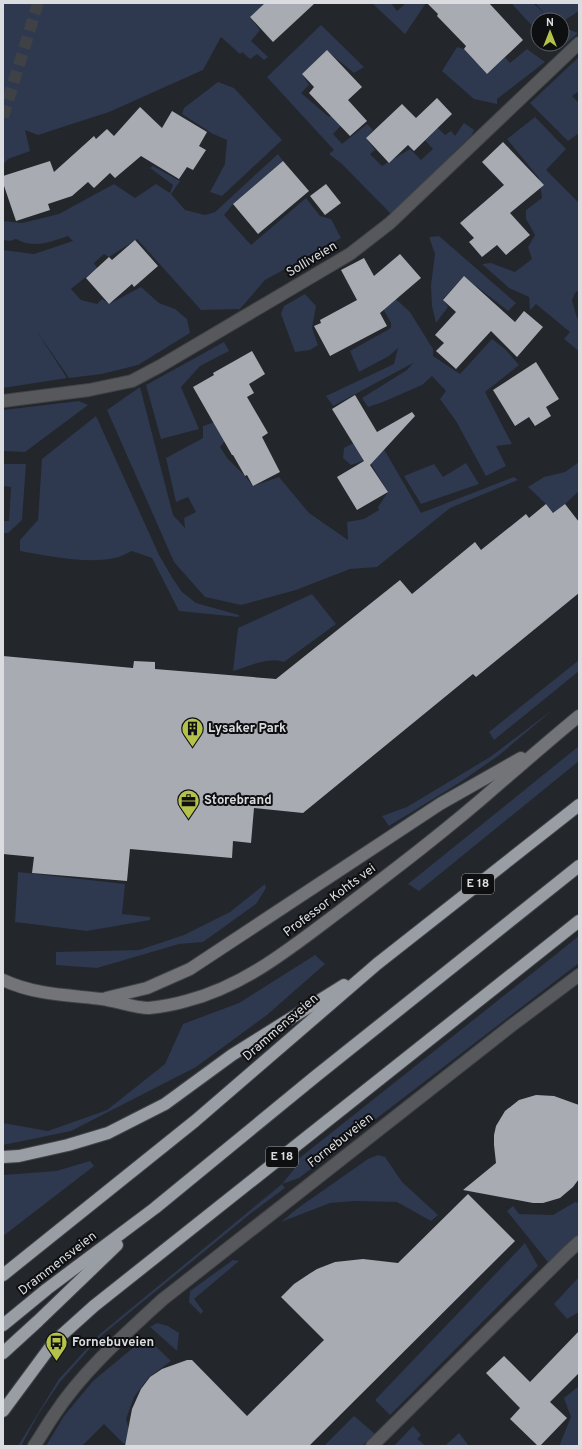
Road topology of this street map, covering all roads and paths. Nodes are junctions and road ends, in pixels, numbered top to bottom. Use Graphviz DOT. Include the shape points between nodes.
graph roads {
  1 [pos="579,43"];
  2 [pos="3,401"];
  3 [pos="579,716"];
  4 [pos="541,746"];
  5 [pos="579,805"];
  6 [pos="579,866"];
  7 [pos="579,921"];
  8 [pos="377,964"];
  9 [pos="579,975"];
  10 [pos="3,980"];
  11 [pos="103,999"];
  12 [pos="3,1157"];
  13 [pos="155,1208"];
  14 [pos="579,1242"];
  15 [pos="3,1275"];
  16 [pos="3,1325"];
  17 [pos="3,1353"];
  18 [pos="3,1411"];
  19 [pos="34,1446"];
  20 [pos="372,1446"];
  1 -- 2 [label="street, Solliveien" via="390,223 350,254 162,366 132,380 90,390"];
  3 -- 4 [label="main road, Professor Kohts vei"];
  4 -- 11 [label="main road, Professor Kohts vei" via="440,804 190,969 147,988"];
  4 -- 11 [label="main road, Professor Kohts vei" via="437,836 280,956 252,974 186,1001 148,1008"];
  5 -- 8 [label="highway, Drammensveien / E 18"];
  6 -- 13 [label="highway, Drammensveien"];
  7 -- 18 [label="highway, E 18" via="94,1306 54,1342"];
  8 -- 12 [label="highway, E 18" via="232,1055 165,1104 108,1133 61,1147"];
  8 -- 15 [label="highway, Drammensveien / E 18" via="195,1121"];
  9 -- 19 [label="street, Fornebuveien" via="162,1300 88,1372 54,1414"];
  10 -- 11 [label="main road, Professor Kohts vei" via="62,996"];
  13 -- 16 [label="highway, Drammensveien"];
  13 -- 17 [label="highway"];
  14 -- 20 [label="street" via="566,1252"];
}
